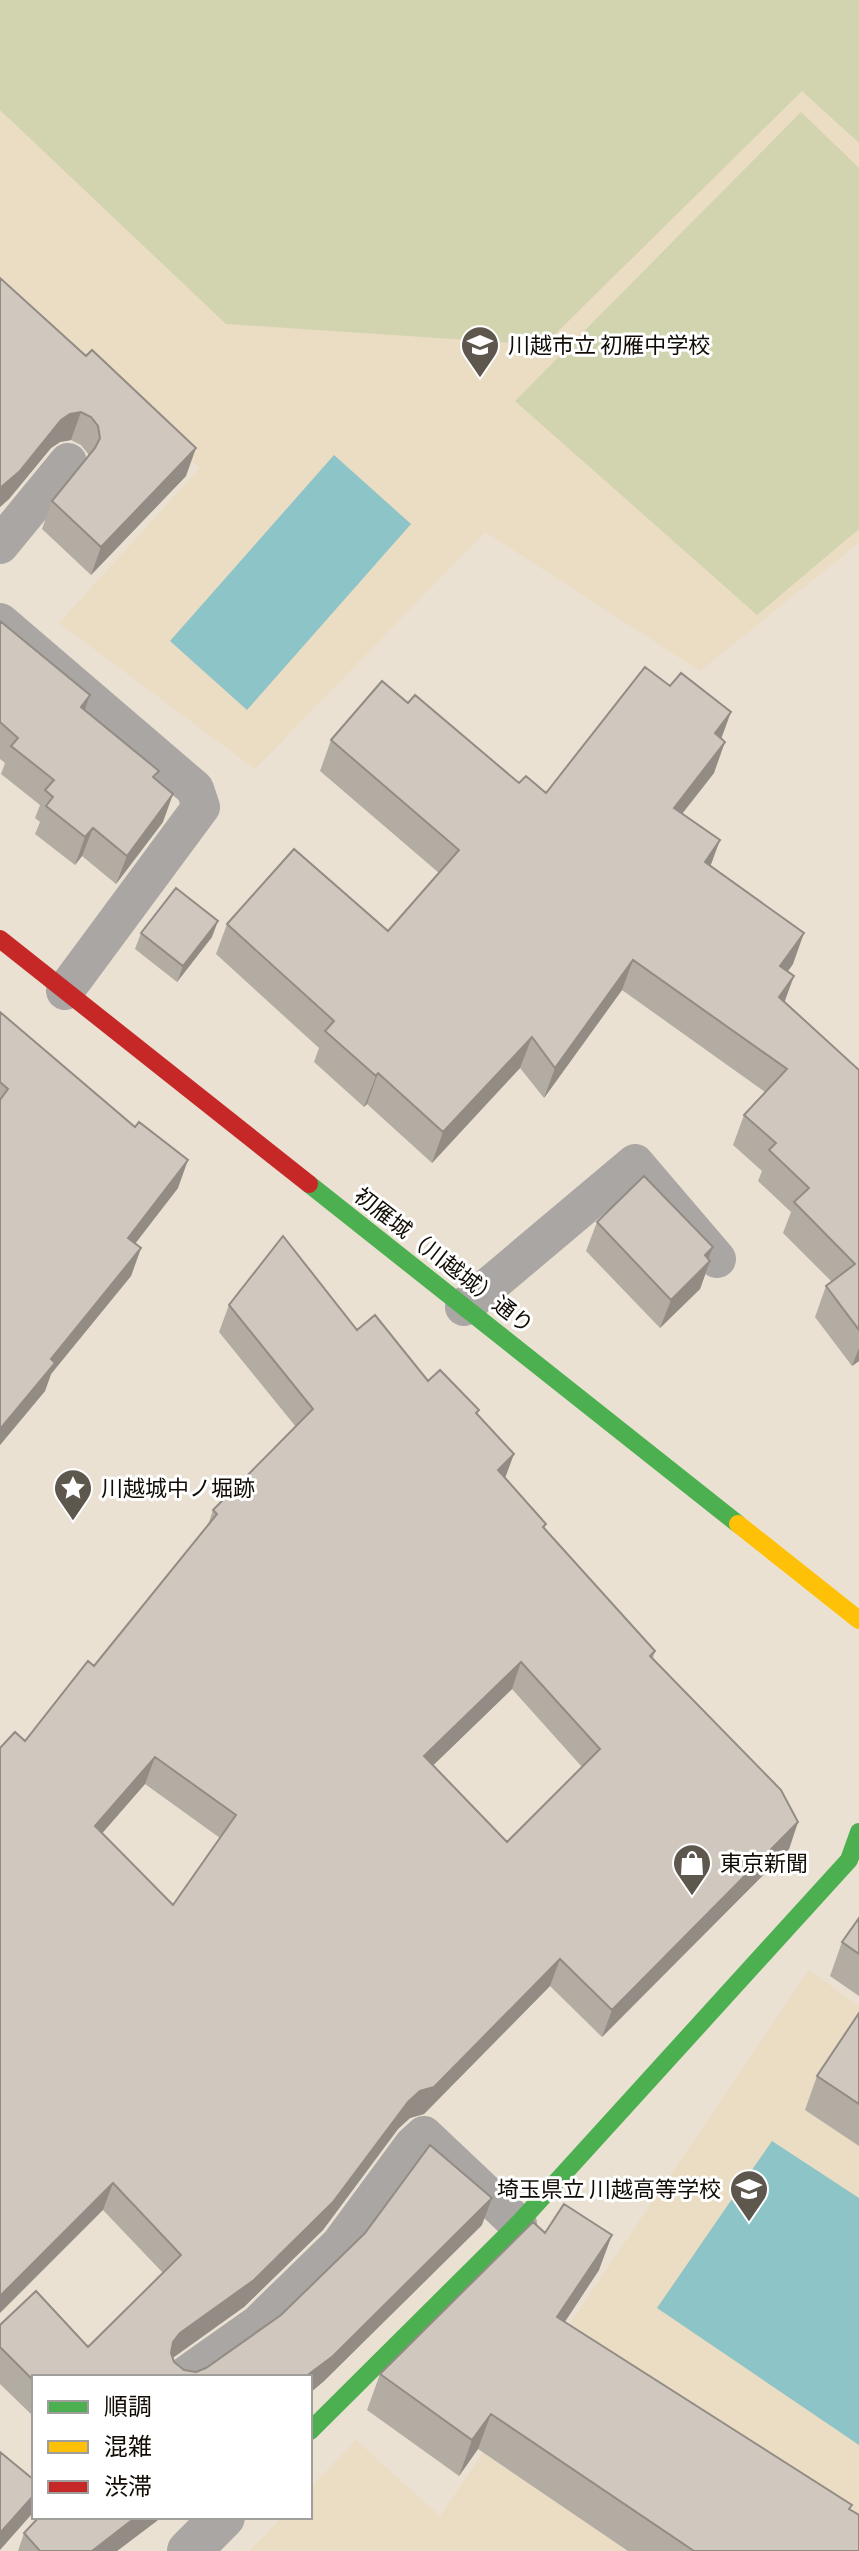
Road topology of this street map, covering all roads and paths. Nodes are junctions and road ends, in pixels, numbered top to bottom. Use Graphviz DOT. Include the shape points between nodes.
graph roads {
  1 [pos="68,462"];
  2 [pos="0,545"];
  3 [pos="0,622"];
  4 [pos="1,941"];
  5 [pos="65,991"];
  6 [pos="717,1259"];
  7 [pos="464,1307"];
  8 [pos="859,1620"];
  9 [pos="856,1854"];
  10 [pos="518,2224"];
  11 [pos="186,2375"];
  12 [pos="312,2429"];
  1 -- 2 [label="lane"];
  3 -- 5 [label="lane" via="195,789 201,807"];
  4 -- 5 [label="street, 初雁城（川越城）通り"];
  5 -- 7 [label="street, 初雁城（川越城）通り"];
  6 -- 7 [label="lane" via="635,1163"];
  7 -- 8 [label="street, 初雁城（川越城）通り"];
  9 -- 10 [label="street"];
  10 -- 11 [label="lane" via="424,2135 340,2244 258,2324"];
  10 -- 12 [label="street"];
}
